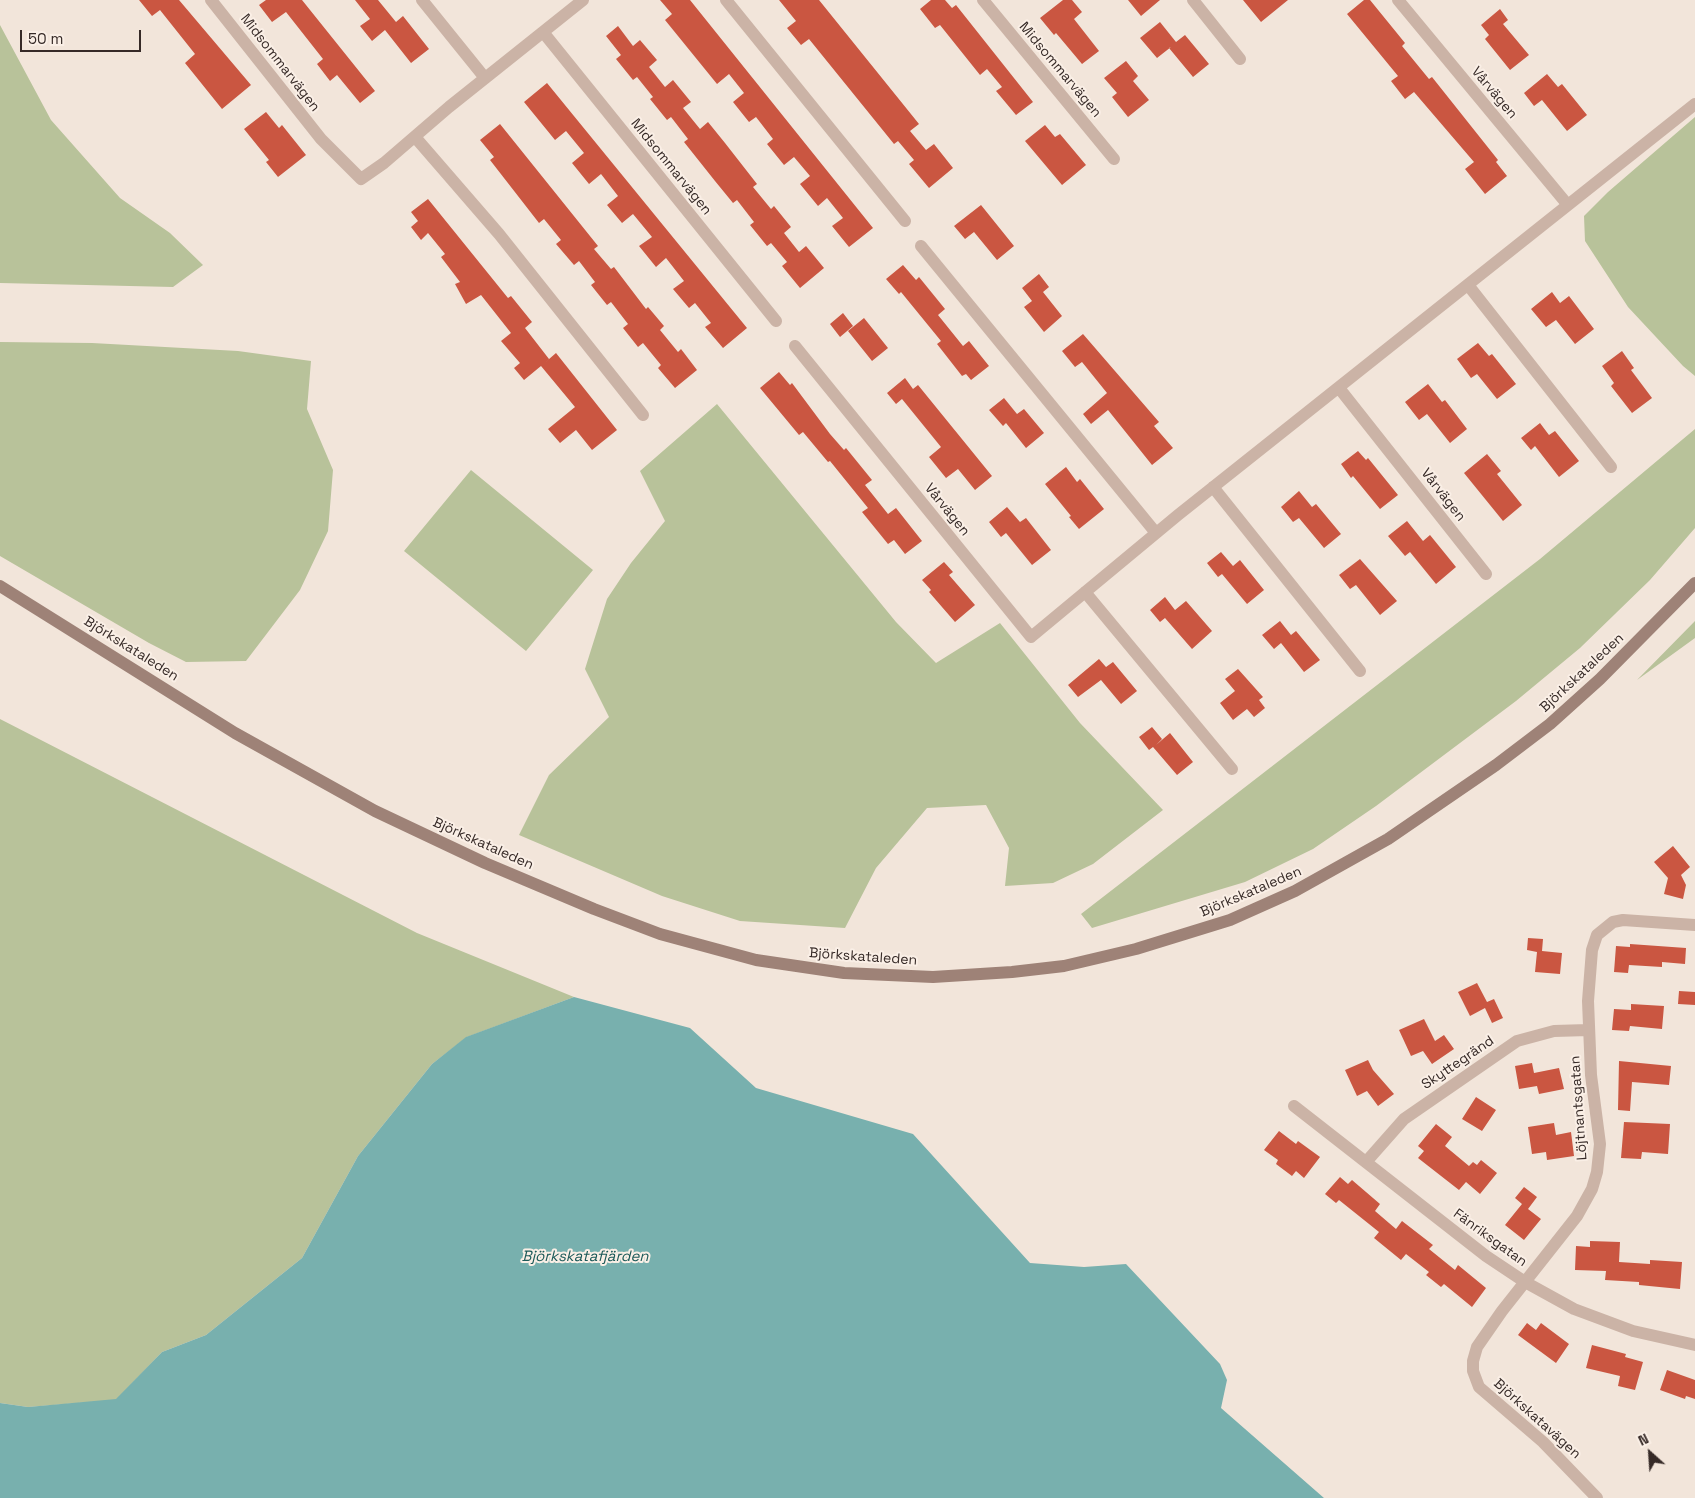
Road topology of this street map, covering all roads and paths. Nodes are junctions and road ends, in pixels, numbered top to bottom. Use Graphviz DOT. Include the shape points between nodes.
graph roads {
  1 [pos="212,0"];
  2 [pos="422,0"];
  3 [pos="583,0"];
  4 [pos="726,0"];
  5 [pos="982,0"];
  6 [pos="1193,0"];
  7 [pos="1398,0"];
  8 [pos="543,32"];
  9 [pos="1240,59"];
  10 [pos="485,78"];
  11 [pos="1695,104"];
  12 [pos="415,137"];
  13 [pos="1114,159"];
  14 [pos="1567,204"];
  15 [pos="905,221"];
  16 [pos="921,246"];
  17 [pos="1468,284"];
  18 [pos="776,321"];
  19 [pos="795,346"];
  20 [pos="1339,388"];
  21 [pos="644,415"];
  22 [pos="1611,467"];
  23 [pos="1213,487"];
  24 [pos="1156,533"];
  25 [pos="1486,574"];
  26 [pos="1695,583"];
  27 [pos="0,586"];
  28 [pos="1085,592"];
  29 [pos="1360,671"];
  30 [pos="1232,769"];
  31 [pos="1695,925"];
  32 [pos="1588,1030"];
  33 [pos="1294,1106"];
  34 [pos="1366,1162"];
  35 [pos="1525,1282"];
  36 [pos="1695,1345"];
  37 [pos="1597,1498"];
  1 -- 12 [label="street, Midsommarvägen" via="320,139 361,179"];
  2 -- 10 [label="street"];
  3 -- 8 [label="street, Midsommarvägen"];
  4 -- 15 [label="street"];
  5 -- 13 [label="street, Midsommarvägen"];
  6 -- 9 [label="street"];
  7 -- 14 [label="street, Vårvägen"];
  8 -- 10 [label="street, Midsommarvägen"];
  8 -- 18 [label="street, Midsommarvägen"];
  10 -- 12 [label="street, Midsommarvägen"];
  11 -- 14 [label="street, Vårvägen"];
  12 -- 21 [label="street" via="499,234"];
  14 -- 17 [label="street, Vårvägen"];
  16 -- 24 [label="street"];
  17 -- 20 [label="street, Vårvägen"];
  17 -- 22 [label="street"];
  19 -- 28 [label="street, Vårvägen" via="1031,637"];
  20 -- 23 [label="street, Vårvägen"];
  20 -- 25 [label="street, Vårvägen"];
  23 -- 24 [label="street, Vårvägen"];
  23 -- 29 [label="street"];
  24 -- 28 [label="street, Vårvägen"];
  26 -- 27 [label="main road, Björkskataleden" via="1600,679 1550,724 1388,839 1295,891 1230,920 1136,950 1064,966 932,977 844,973 756,960 660,934 584,905 485,863 366,806 235,733"];
  28 -- 30 [label="street"];
  31 -- 32 [label="street, Löjtnantsgatan" via="1623,920 1604,927 1594,940 1589,970"];
  32 -- 34 [label="street, Skyttegränd" via="1554,1031 1517,1041 1404,1119"];
  32 -- 35 [label="street, Löjtnantsgatan" via="1600,1144 1597,1172 1585,1204"];
  33 -- 34 [label="street, Fänriksgatan"];
  34 -- 35 [label="street, Fänriksgatan" via="1486,1256"];
  35 -- 36 [label="street, Fänriksgatan" via="1574,1309 1633,1331"];
  35 -- 37 [label="street, Björkskatavägen" via="1477,1347 1473,1361 1475,1380 1484,1392 1543,1442"];
}
